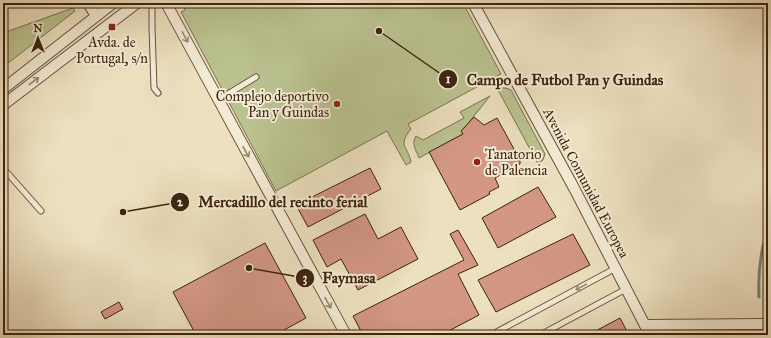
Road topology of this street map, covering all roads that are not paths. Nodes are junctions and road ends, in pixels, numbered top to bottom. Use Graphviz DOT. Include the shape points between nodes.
graph roads {
  1 [pos="88,3"];
  2 [pos="113,3"];
  3 [pos="137,3"];
  4 [pos="152,3"];
  5 [pos="166,3"];
  6 [pos="473,3"];
  7 [pos="96,16"];
  8 [pos="256,77"];
  9 [pos="3,89"];
  10 [pos="158,93"];
  11 [pos="218,100"];
  12 [pos="3,105"];
  13 [pos="3,168"];
  14 [pos="41,211"];
  15 [pos="616,268"];
  16 [pos="626,289"];
  17 [pos="768,324"];
  18 [pos="645,325"];
  19 [pos="502,332"];
  20 [pos="346,335"];
  21 [pos="492,335"];
  22 [pos="540,335"];
  23 [pos="650,335"];
  1 -- 7 [label="street"];
  2 -- 7 [label="street"];
  12 -- 3 [label="street, one-way"];
  4 -- 10 [label="lane" via="154,88"];
  5 -- 11 [label="street, one-way"];
  6 -- 15 [label="street, Avenida Comunidad Europea"];
  7 -- 9 [label="street"];
  8 -- 11 [label="lane"];
  11 -- 20 [label="street, one-way"];
  13 -- 14 [label="lane"];
  15 -- 16 [label="street, Avenida Comunidad Europea"];
  15 -- 19 [label="lane, one-way"];
  16 -- 18 [label="street, Avenida Comunidad Europea"];
  16 -- 22 [label="lane"];
  17 -- 18 [label="street"];
  18 -- 23 [label="street, Avenida Comunidad Europea"];
  19 -- 21 [label="lane"];
}
